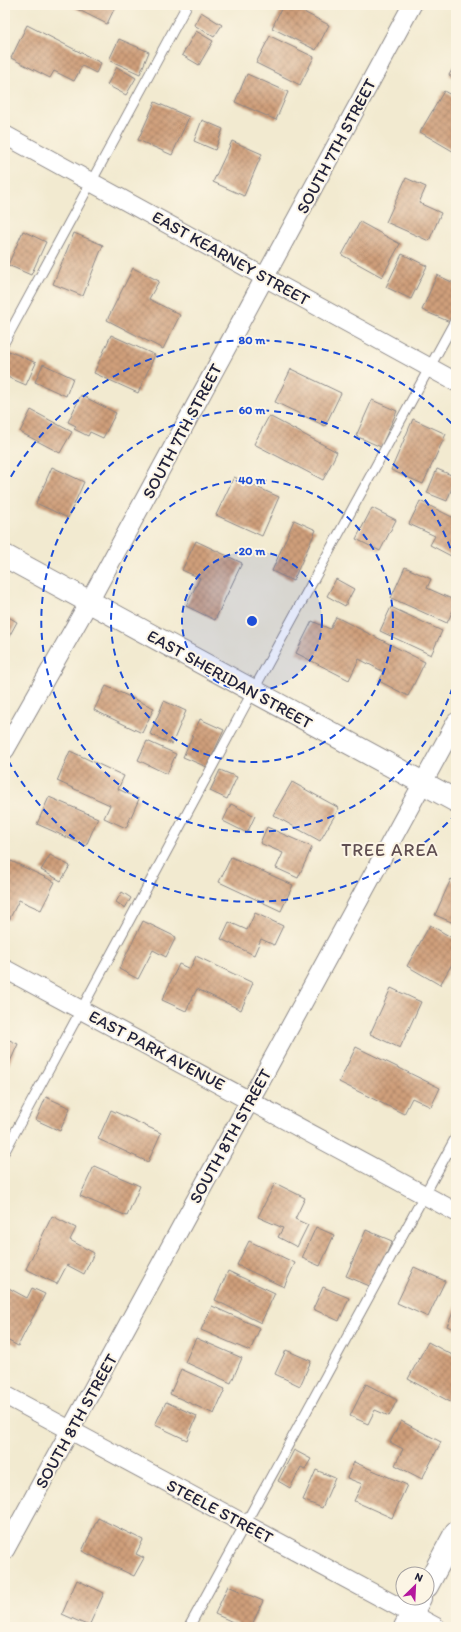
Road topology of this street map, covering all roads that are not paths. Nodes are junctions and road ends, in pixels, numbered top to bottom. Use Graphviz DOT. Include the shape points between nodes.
graph roads {
  1 [pos="187,5"];
  2 [pos="412,5"];
  3 [pos="5,135"];
  4 [pos="91,182"];
  5 [pos="265,277"];
  6 [pos="456,319"];
  7 [pos="5,341"];
  8 [pos="430,367"];
  9 [pos="456,382"];
  10 [pos="5,556"];
  11 [pos="89,602"];
  12 [pos="253,691"];
  13 [pos="456,722"];
  14 [pos="5,750"];
  15 [pos="423,783"];
  16 [pos="456,801"];
  17 [pos="5,969"];
  18 [pos="80,1010"];
  19 [pos="250,1101"];
  20 [pos="456,1138"];
  21 [pos="5,1151"];
  22 [pos="425,1195"];
  23 [pos="456,1212"];
  24 [pos="5,1395"];
  25 [pos="70,1430"];
  26 [pos="245,1524"];
  27 [pos="456,1532"];
  28 [pos="5,1550"];
  29 [pos="435,1571"];
  30 [pos="412,1613"];
  31 [pos="189,1627"];
  32 [pos="436,1627"];
  1 -- 4 [label="lane"];
  2 -- 5 [label="street, SOUTH 7TH STREET"];
  3 -- 4 [label="street, EAST KEARNEY STREET"];
  4 -- 5 [label="street, EAST KEARNEY STREET"];
  4 -- 7 [label="lane"];
  5 -- 8 [label="street, EAST KEARNEY STREET"];
  5 -- 11 [label="street, SOUTH 7TH STREET"];
  6 -- 8 [label="lane"];
  8 -- 9 [label="street, EAST KEARNEY STREET"];
  8 -- 12 [label="lane"];
  10 -- 11 [label="street, EAST SHERIDAN STREET"];
  11 -- 12 [label="street, EAST SHERIDAN STREET"];
  11 -- 14 [label="street, SOUTH 7TH STREET"];
  12 -- 15 [label="street, EAST SHERIDAN STREET"];
  12 -- 18 [label="lane"];
  13 -- 15 [label="street, SOUTH 8TH STREET"];
  15 -- 16 [label="street, EAST SHERIDAN STREET"];
  15 -- 19 [label="street, SOUTH 8TH STREET"];
  17 -- 18 [label="street, EAST PARK AVENUE"];
  18 -- 19 [label="street, EAST PARK AVENUE"];
  18 -- 21 [label="lane"];
  19 -- 22 [label="street, EAST PARK AVENUE"];
  19 -- 25 [label="street, SOUTH 8TH STREET"];
  20 -- 22 [label="lane"];
  22 -- 23 [label="street, EAST PARK AVENUE"];
  22 -- 26 [label="lane"];
  24 -- 25 [label="street, STEELE STREET"];
  25 -- 26 [label="street, STEELE STREET"];
  25 -- 28 [label="street, SOUTH 8TH STREET"];
  26 -- 30 [label="street, STEELE STREET"];
  26 -- 31 [label="lane"];
  27 -- 29 [label="street"];
  30 -- 32 [label="street, STEELE STREET"];
}
